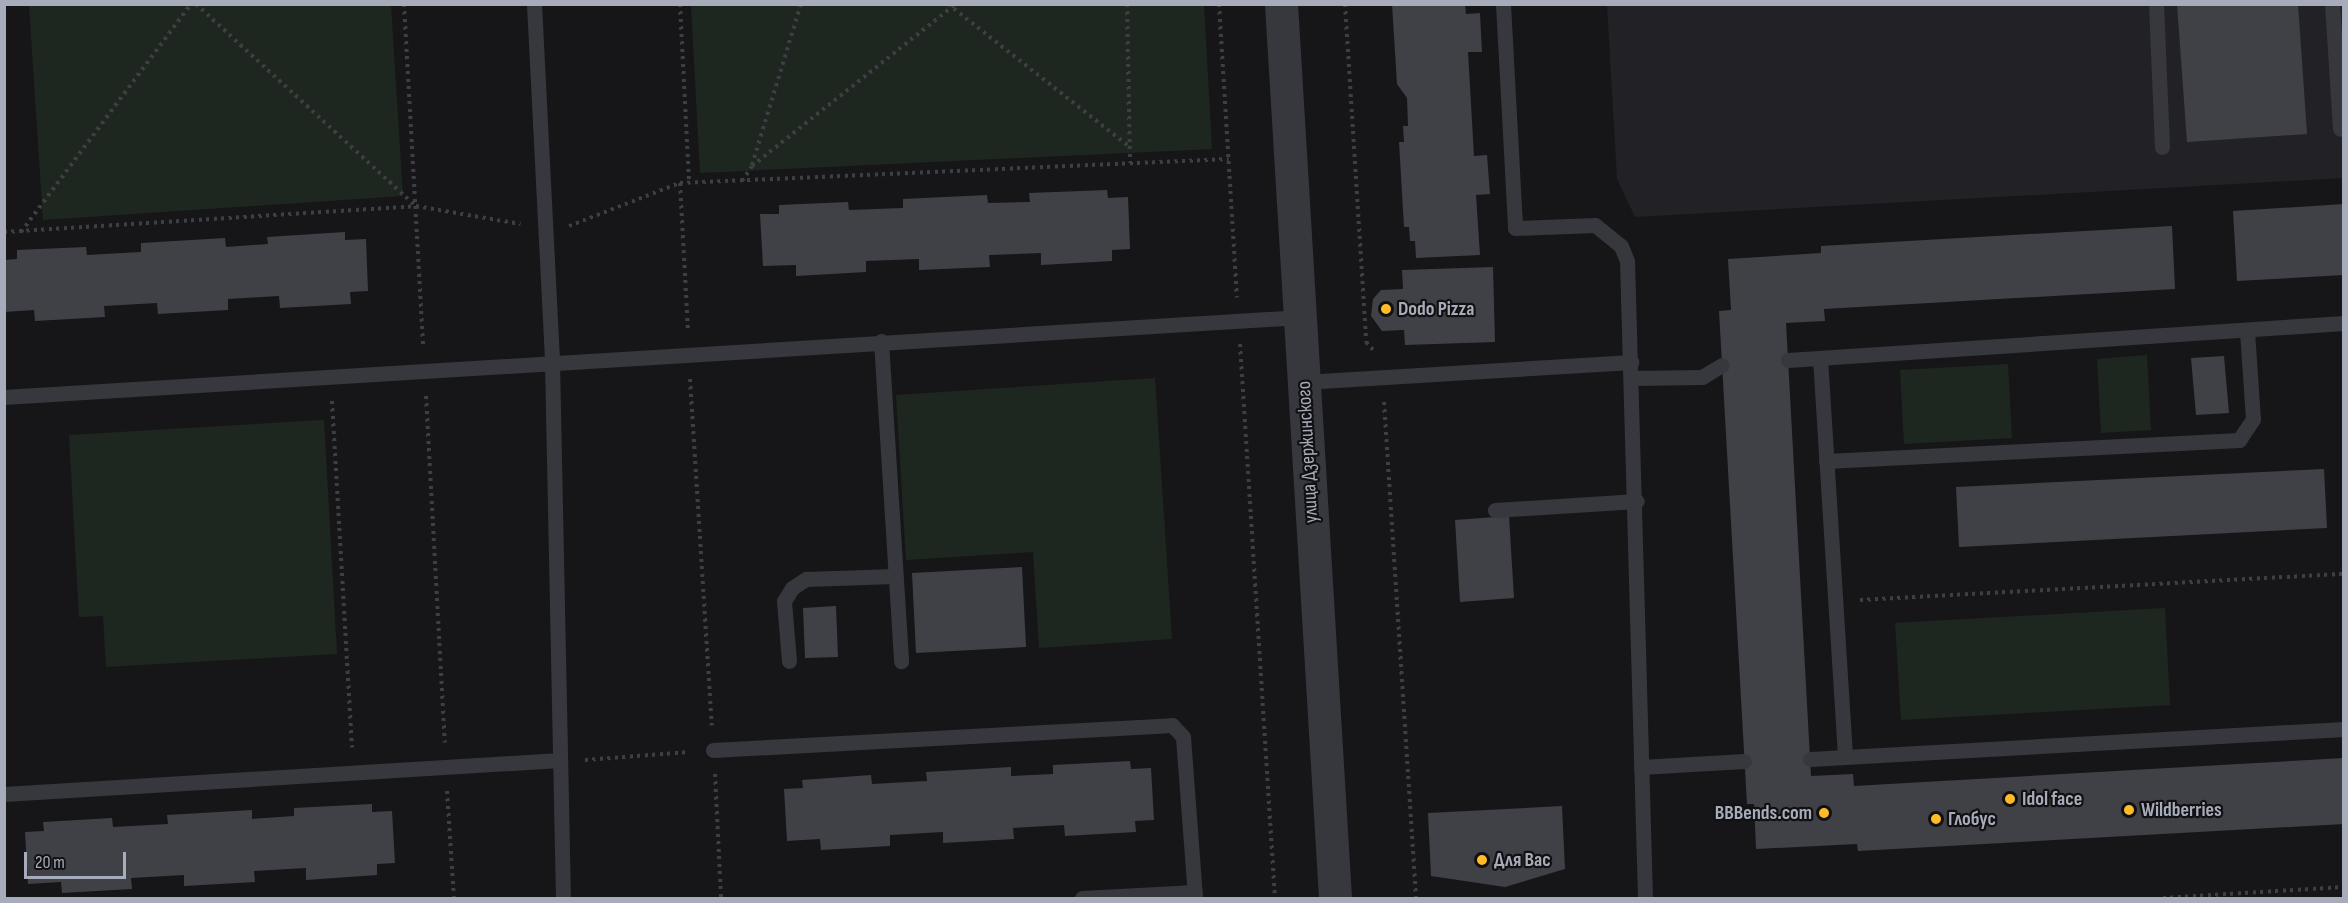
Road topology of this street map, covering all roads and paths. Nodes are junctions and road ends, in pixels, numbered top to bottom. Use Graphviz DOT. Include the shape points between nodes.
graph roads {
  1 [pos="194,4"];
  2 [pos="404,4"];
  3 [pos="534,4"];
  4 [pos="680,4"];
  5 [pos="801,4"];
  6 [pos="1127,4"];
  7 [pos="1219,4"];
  8 [pos="1281,4"];
  9 [pos="1345,4"];
  10 [pos="1503,4"];
  11 [pos="2156,4"];
  12 [pos="2332,4"];
  13 [pos="952,6"];
  14 [pos="2340,129"];
  15 [pos="1130,147"];
  16 [pos="2162,147"];
  17 [pos="1228,159"];
  18 [pos="1130,163"];
  19 [pos="752,166"];
  20 [pos="742,181"];
  21 [pos="680,183"];
  22 [pos="689,183"];
  23 [pos="416,206"];
  24 [pos="545,226"];
  25 [pos="21,231"];
  26 [pos="4,232"];
  27 [pos="1300,317"];
  28 [pos="1239,320"];
  29 [pos="2343,323"];
  30 [pos="2247,330"];
  31 [pos="881,341"];
  32 [pos="689,352"];
  33 [pos="1820,358"];
  34 [pos="1788,360"];
  35 [pos="552,361"];
  36 [pos="1631,362"];
  37 [pos="1722,365"];
  38 [pos="424,369"];
  39 [pos="331,377"];
  40 [pos="1382,377"];
  41 [pos="1632,378"];
  42 [pos="1304,382"];
  43 [pos="4,397"];
  44 [pos="1826,461"];
  45 [pos="1637,501"];
  46 [pos="1495,510"];
  47 [pos="2343,574"];
  48 [pos="895,576"];
  49 [pos="1835,601"];
  50 [pos="789,661"];
  51 [pos="901,661"];
  52 [pos="2343,729"];
  53 [pos="713,750"];
  54 [pos="1845,756"];
  55 [pos="1810,759"];
  56 [pos="560,761"];
  57 [pos="1744,761"];
  58 [pos="446,766"];
  59 [pos="1641,767"];
  60 [pos="354,772"];
  61 [pos="4,794"];
  62 [pos="2343,888"];
  63 [pos="1195,895"];
  64 [pos="454,898"];
  65 [pos="563,898"];
  66 [pos="721,898"];
  67 [pos="1082,898"];
  68 [pos="1275,898"];
  69 [pos="1335,898"];
  70 [pos="1416,898"];
  71 [pos="1645,898"];
  72 [pos="2163,898"];
  1 -- 23 [label="path"];
  1 -- 25 [label="path"];
  2 -- 23 [label="path"];
  3 -- 24 [label="lane"];
  4 -- 22 [label="path"];
  5 -- 19 [label="path"];
  6 -- 15 [label="path"];
  7 -- 17 [label="path"];
  8 -- 27 [label="street, улица Дзержинского"];
  9 -- 40 [label="path" via="1365,342 1380,358"];
  10 -- 36 [label="lane" via="1515,228 1595,225 1621,246 1627,261"];
  11 -- 16 [label="lane"];
  12 -- 14 [label="lane"];
  13 -- 15 [label="path"];
  13 -- 19 [label="path"];
  15 -- 18 [label="path"];
  17 -- 18 [label="path"];
  17 -- 28 [label="path"];
  18 -- 20 [label="path"];
  19 -- 20 [label="path"];
  20 -- 22 [label="path"];
  21 -- 22 [label="path"];
  21 -- 24 [label="path" via="573,226"];
  21 -- 32 [label="path"];
  23 -- 24 [label="path"];
  23 -- 25 [label="path"];
  23 -- 38 [label="path"];
  24 -- 35 [label="lane"];
  25 -- 26 [label="path"];
  27 -- 28 [label="lane"];
  27 -- 42 [label="street, улица Дзержинского"];
  28 -- 31 [label="lane"];
  28 -- 68 [label="path"];
  29 -- 30 [label="lane"];
  30 -- 33 [label="lane"];
  30 -- 44 [label="lane" via="2253,419 2239,440"];
  31 -- 32 [label="lane"];
  31 -- 48 [label="lane"];
  32 -- 35 [label="lane"];
  32 -- 53 [label="path"];
  33 -- 34 [label="lane"];
  33 -- 44 [label="lane"];
  35 -- 38 [label="lane"];
  35 -- 56 [label="lane"];
  36 -- 40 [label="lane"];
  36 -- 41 [label="lane"];
  37 -- 41 [label="lane" via="1701,377"];
  38 -- 39 [label="lane"];
  38 -- 58 [label="path"];
  39 -- 43 [label="lane"];
  39 -- 60 [label="path"];
  40 -- 42 [label="lane"];
  40 -- 70 [label="path"];
  41 -- 45 [label="lane"];
  42 -- 69 [label="street, улица Дзержинского"];
  44 -- 49 [label="lane"];
  45 -- 46 [label="lane"];
  45 -- 59 [label="lane"];
  47 -- 49 [label="path"];
  48 -- 50 [label="lane" via="806,579 792,588 784,601"];
  48 -- 51 [label="lane"];
  49 -- 54 [label="lane"];
  52 -- 54 [label="lane"];
  53 -- 56 [label="path"];
  53 -- 63 [label="lane" via="1172,725 1183,737"];
  53 -- 66 [label="path"];
  54 -- 55 [label="lane"];
  56 -- 58 [label="lane"];
  56 -- 65 [label="lane"];
  57 -- 59 [label="lane"];
  58 -- 60 [label="lane"];
  58 -- 64 [label="path"];
  59 -- 71 [label="lane"];
  60 -- 61 [label="lane"];
  62 -- 72 [label="path"];
  63 -- 67 [label="lane"];
}
